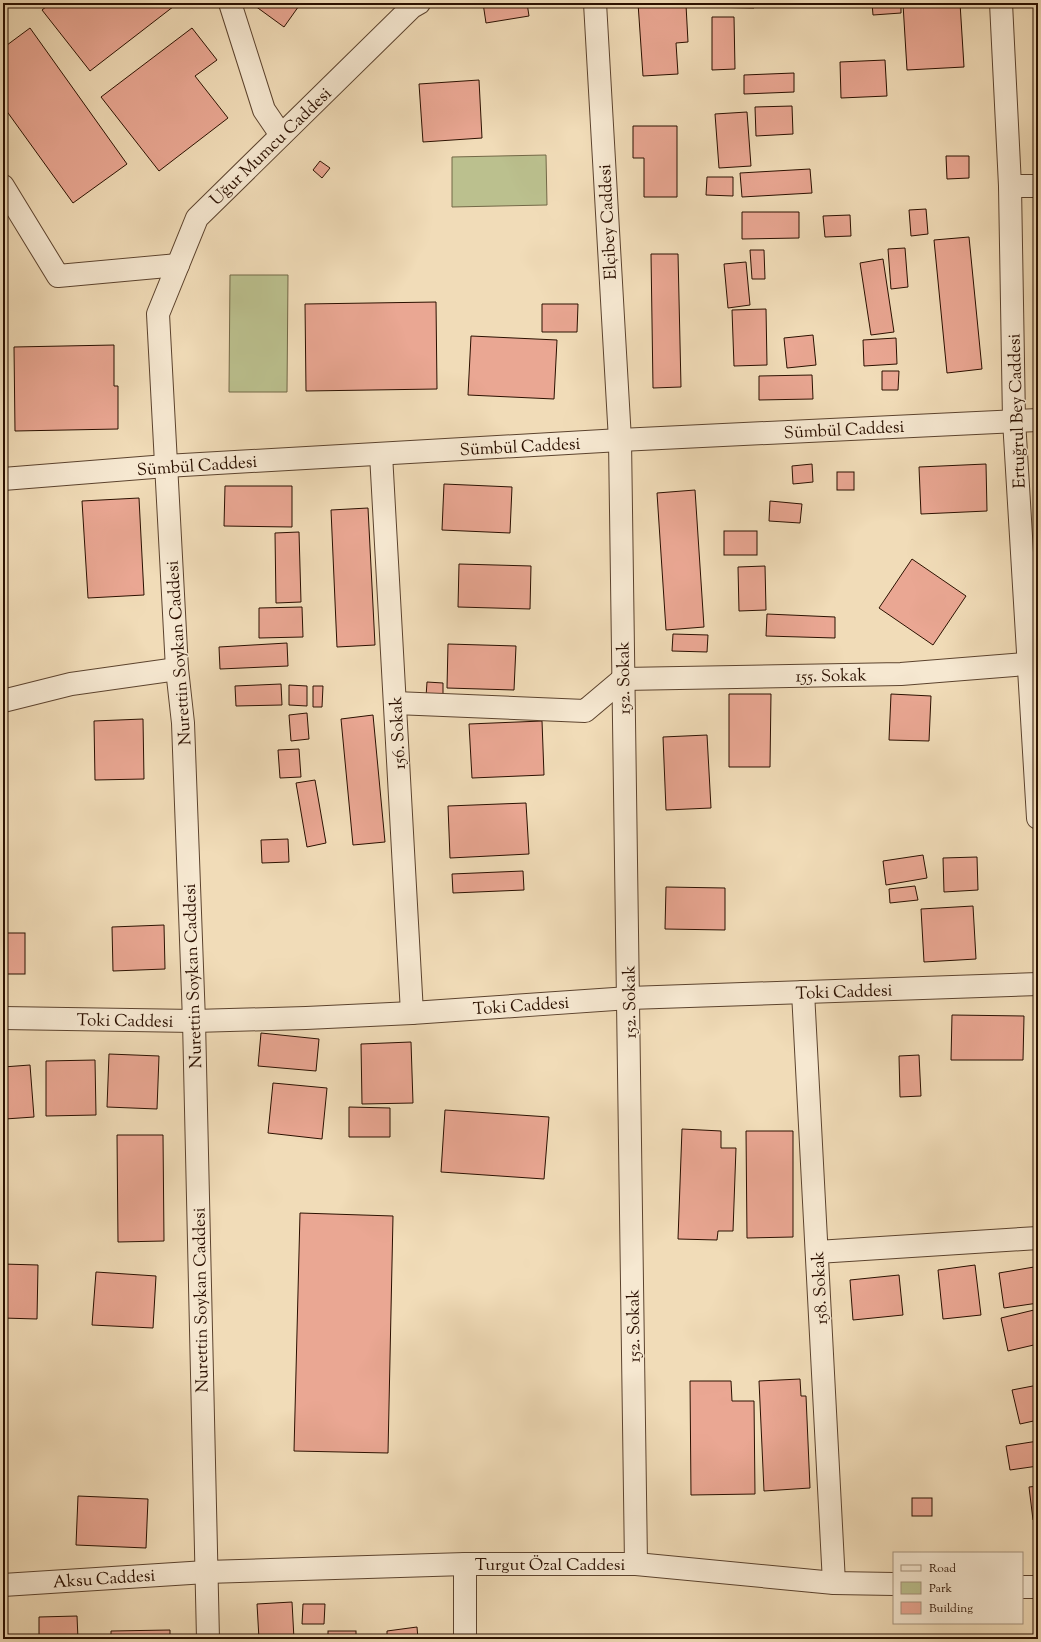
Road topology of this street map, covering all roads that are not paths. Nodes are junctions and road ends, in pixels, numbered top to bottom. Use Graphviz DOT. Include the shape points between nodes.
graph roads {
  1 [pos="230,3"];
  2 [pos="419,3"];
  3 [pos="595,3"];
  4 [pos="1001,3"];
  5 [pos="281,135"];
  6 [pos="3,186"];
  7 [pos="1010,186"];
  8 [pos="1038,186"];
  9 [pos="178,265"];
  10 [pos="158,314"];
  11 [pos="1014,420"];
  12 [pos="1038,420"];
  13 [pos="620,440"];
  14 [pos="381,454"];
  15 [pos="166,466"];
  16 [pos="3,479"];
  17 [pos="1034,663"];
  18 [pos="177,669"];
  19 [pos="623,679"];
  20 [pos="3,701"];
  21 [pos="395,703"];
  22 [pos="1038,818"];
  23 [pos="1038,984"];
  24 [pos="803,992"];
  25 [pos="629,998"];
  26 [pos="412,1013"];
  27 [pos="3,1018"];
  28 [pos="194,1022"];
  29 [pos="1038,1238"];
  30 [pos="817,1252"];
  31 [pos="465,1564"];
  32 [pos="636,1564"];
  33 [pos="206,1572"];
  34 [pos="834,1584"];
  35 [pos="893,1584"];
  36 [pos="3,1585"];
  37 [pos="1023,1587"];
  38 [pos="1038,1587"];
  39 [pos="208,1639"];
  40 [pos="465,1639"];
  1 -- 5 [label="street" via="264,110"];
  2 -- 5 [label="street, Uğur Mumcu Caddesi"];
  3 -- 13 [label="street, Elçibey Caddesi"];
  4 -- 7 [label="street, Ertuğrul Bey Caddesi"];
  5 -- 9 [label="street, Uğur Mumcu Caddesi" via="197,218"];
  6 -- 9 [label="street" via="58,276"];
  7 -- 8 [label="street"];
  7 -- 11 [label="street, Ertuğrul Bey Caddesi"];
  9 -- 10 [label="street, Uğur Mumcu Caddesi"];
  10 -- 15 [label="street, Nurettin Soykan Caddesi"];
  11 -- 12 [label="street, Sümbül Caddesi"];
  11 -- 13 [label="street, Sümbül Caddesi"];
  11 -- 17 [label="street, Ertuğrul Bey Caddesi"];
  13 -- 14 [label="street, Sümbül Caddesi"];
  13 -- 19 [label="street, 152. Sokak"];
  14 -- 15 [label="street, Sümbül Caddesi"];
  14 -- 21 [label="street, 156. Sokak"];
  15 -- 16 [label="street, Sümbül Caddesi"];
  15 -- 18 [label="street, Nurettin Soykan Caddesi"];
  17 -- 19 [label="street, 155. Sokak" via="901,674"];
  17 -- 22 [label="street, Ertuğrul Bey Caddesi"];
  18 -- 20 [label="street" via="71,684"];
  18 -- 28 [label="street, Nurettin Soykan Caddesi" via="183,724"];
  19 -- 21 [label="street" via="585,711"];
  19 -- 25 [label="street, 152. Sokak"];
  21 -- 26 [label="street, 156. Sokak"];
  23 -- 24 [label="street, Toki Caddesi"];
  24 -- 25 [label="street, Toki Caddesi"];
  24 -- 30 [label="street, 158. Sokak"];
  25 -- 26 [label="street, Toki Caddesi"];
  25 -- 32 [label="street, 152. Sokak"];
  26 -- 28 [label="street, Toki Caddesi"];
  27 -- 28 [label="street, Toki Caddesi"];
  28 -- 33 [label="street, Nurettin Soykan Caddesi"];
  29 -- 30 [label="street"];
  30 -- 34 [label="street, 158. Sokak"];
  31 -- 32 [label="street, Turgut Özal Caddesi"];
  31 -- 33 [label="street, Turgut Özal Caddesi"];
  31 -- 40 [label="street"];
  32 -- 34 [label="street, Turgut Özal Caddesi"];
  33 -- 36 [label="street, Aksu Caddesi"];
  33 -- 39 [label="street, Nurettin Soykan Caddesi"];
  34 -- 35 [label="street, Turgut Özal Caddesi"];
  37 -- 38 [label="street"];
}
